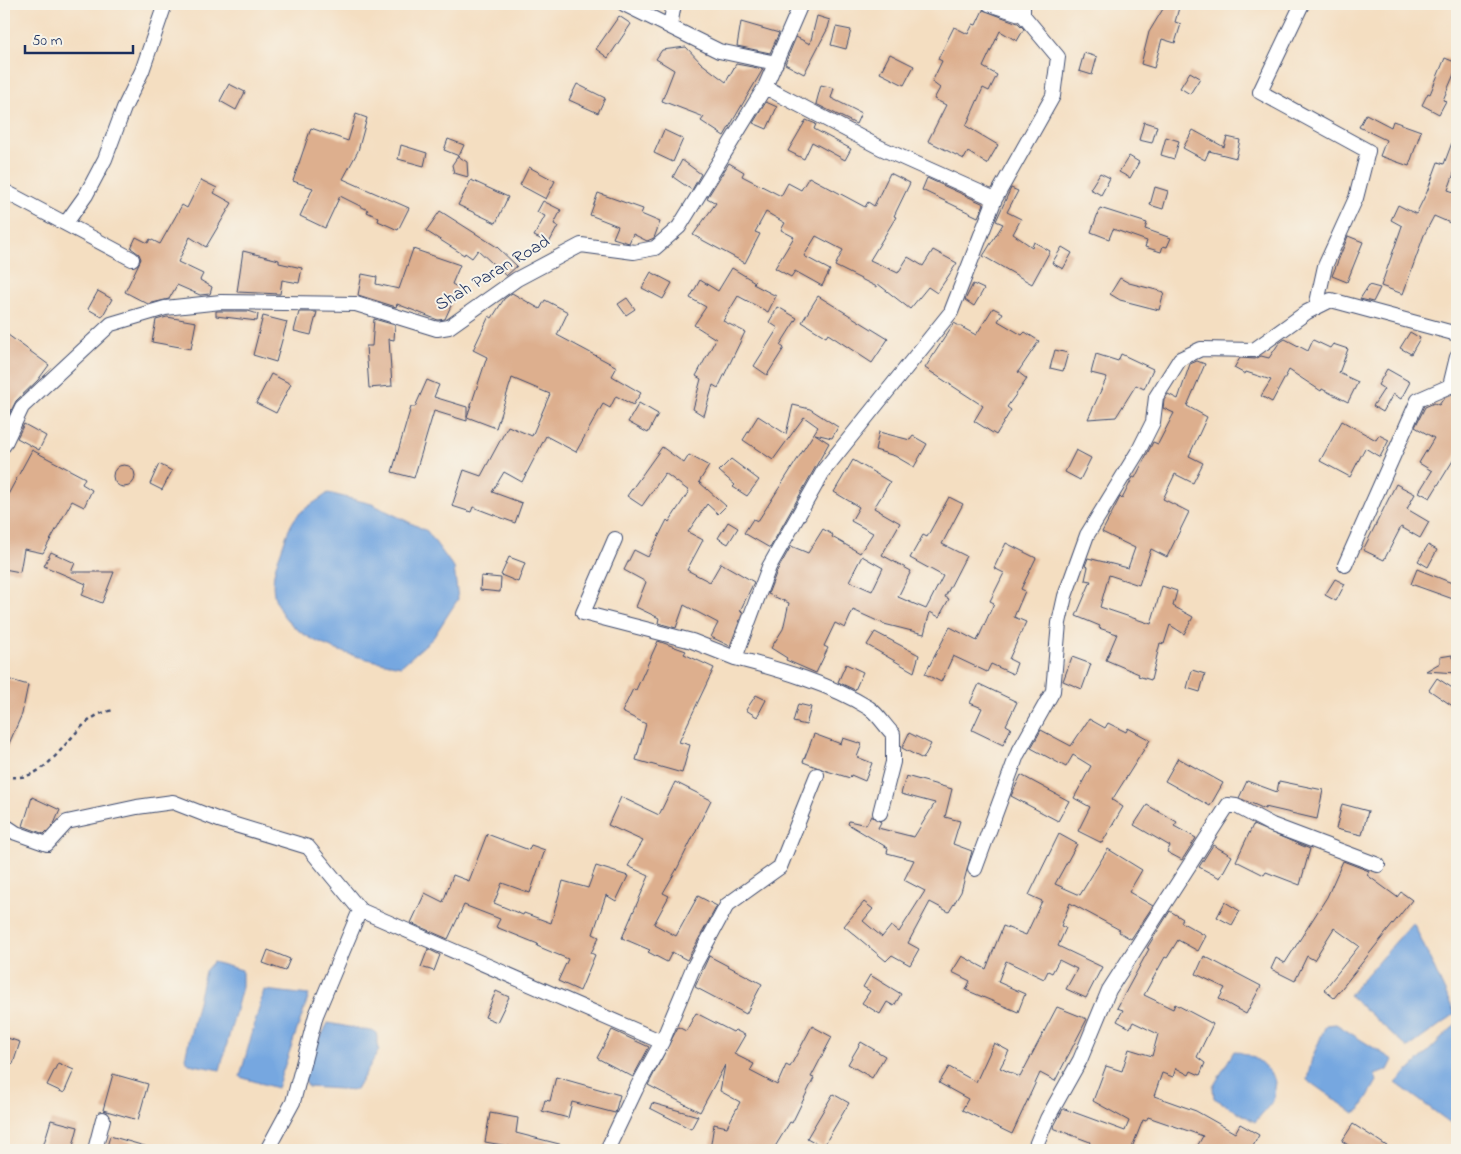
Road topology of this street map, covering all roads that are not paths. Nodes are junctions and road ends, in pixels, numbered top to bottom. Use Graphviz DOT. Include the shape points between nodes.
graph roads {
  1 [pos="165,4"];
  2 [pos="624,4"];
  3 [pos="674,4"];
  4 [pos="802,4"];
  5 [pos="988,4"];
  6 [pos="1302,4"];
  7 [pos="1023,9"];
  8 [pos="670,26"];
  9 [pos="776,63"];
  10 [pos="765,87"];
  11 [pos="4,191"];
  12 [pos="995,199"];
  13 [pos="66,223"];
  14 [pos="132,259"];
  15 [pos="1316,307"];
  16 [pos="1457,334"];
  17 [pos="1457,357"];
  18 [pos="4,445"];
  19 [pos="615,539"];
  20 [pos="1345,565"];
  21 [pos="735,658"];
  22 [pos="817,775"];
  23 [pos="880,813"];
  24 [pos="4,825"];
  25 [pos="1378,865"];
  26 [pos="975,870"];
  27 [pos="360,910"];
  28 [pos="662,1042"];
  29 [pos="103,1119"];
  30 [pos="95,1150"];
  31 [pos="267,1150"];
  32 [pos="607,1150"];
  33 [pos="1034,1150"];
  1 -- 13 [label="street" via="142,71 105,159 86,195"];
  2 -- 8 [label="street"];
  3 -- 8 [label="street"];
  4 -- 9 [label="street, Shah Paran Road"];
  5 -- 7 [label="street"];
  6 -- 15 [label="street" via="1260,92 1368,152 1356,198 1325,266"];
  7 -- 12 [label="street" via="1058,57 1054,96"];
  8 -- 9 [label="street" via="719,51"];
  9 -- 10 [label="street, Shah Paran Road"];
  10 -- 12 [label="street" via="881,148"];
  10 -- 18 [label="street, Shah Paran Road" via="680,227 655,248 634,252 581,246 517,279 449,327 437,329 356,304 221,302 165,308 111,324 22,407"];
  11 -- 13 [label="street"];
  12 -- 21 [label="street" via="951,312 824,470 769,567"];
  13 -- 14 [label="street"];
  15 -- 16 [label="street" via="1331,300"];
  15 -- 26 [label="street" via="1254,350 1201,349 1180,359 1156,397 1153,422 1139,450 1087,535 1058,623 1053,691 1017,755"];
  17 -- 20 [label="street" via="1450,386 1418,400"];
  19 -- 21 [label="street" via="583,613 692,641"];
  21 -- 23 [label="street" via="769,666 832,690 870,709 893,734 893,762"];
  22 -- 28 [label="street" via="780,867 727,905 693,968"];
  24 -- 27 [label="street" via="46,844 67,822 173,802 219,820 308,847"];
  25 -- 33 [label="street" via="1228,805 1109,990 1080,1060 1047,1119"];
  27 -- 28 [label="street"];
  27 -- 31 [label="street" via="316,1015 293,1102"];
  28 -- 32 [label="street"];
  29 -- 30 [label="street"];
}
